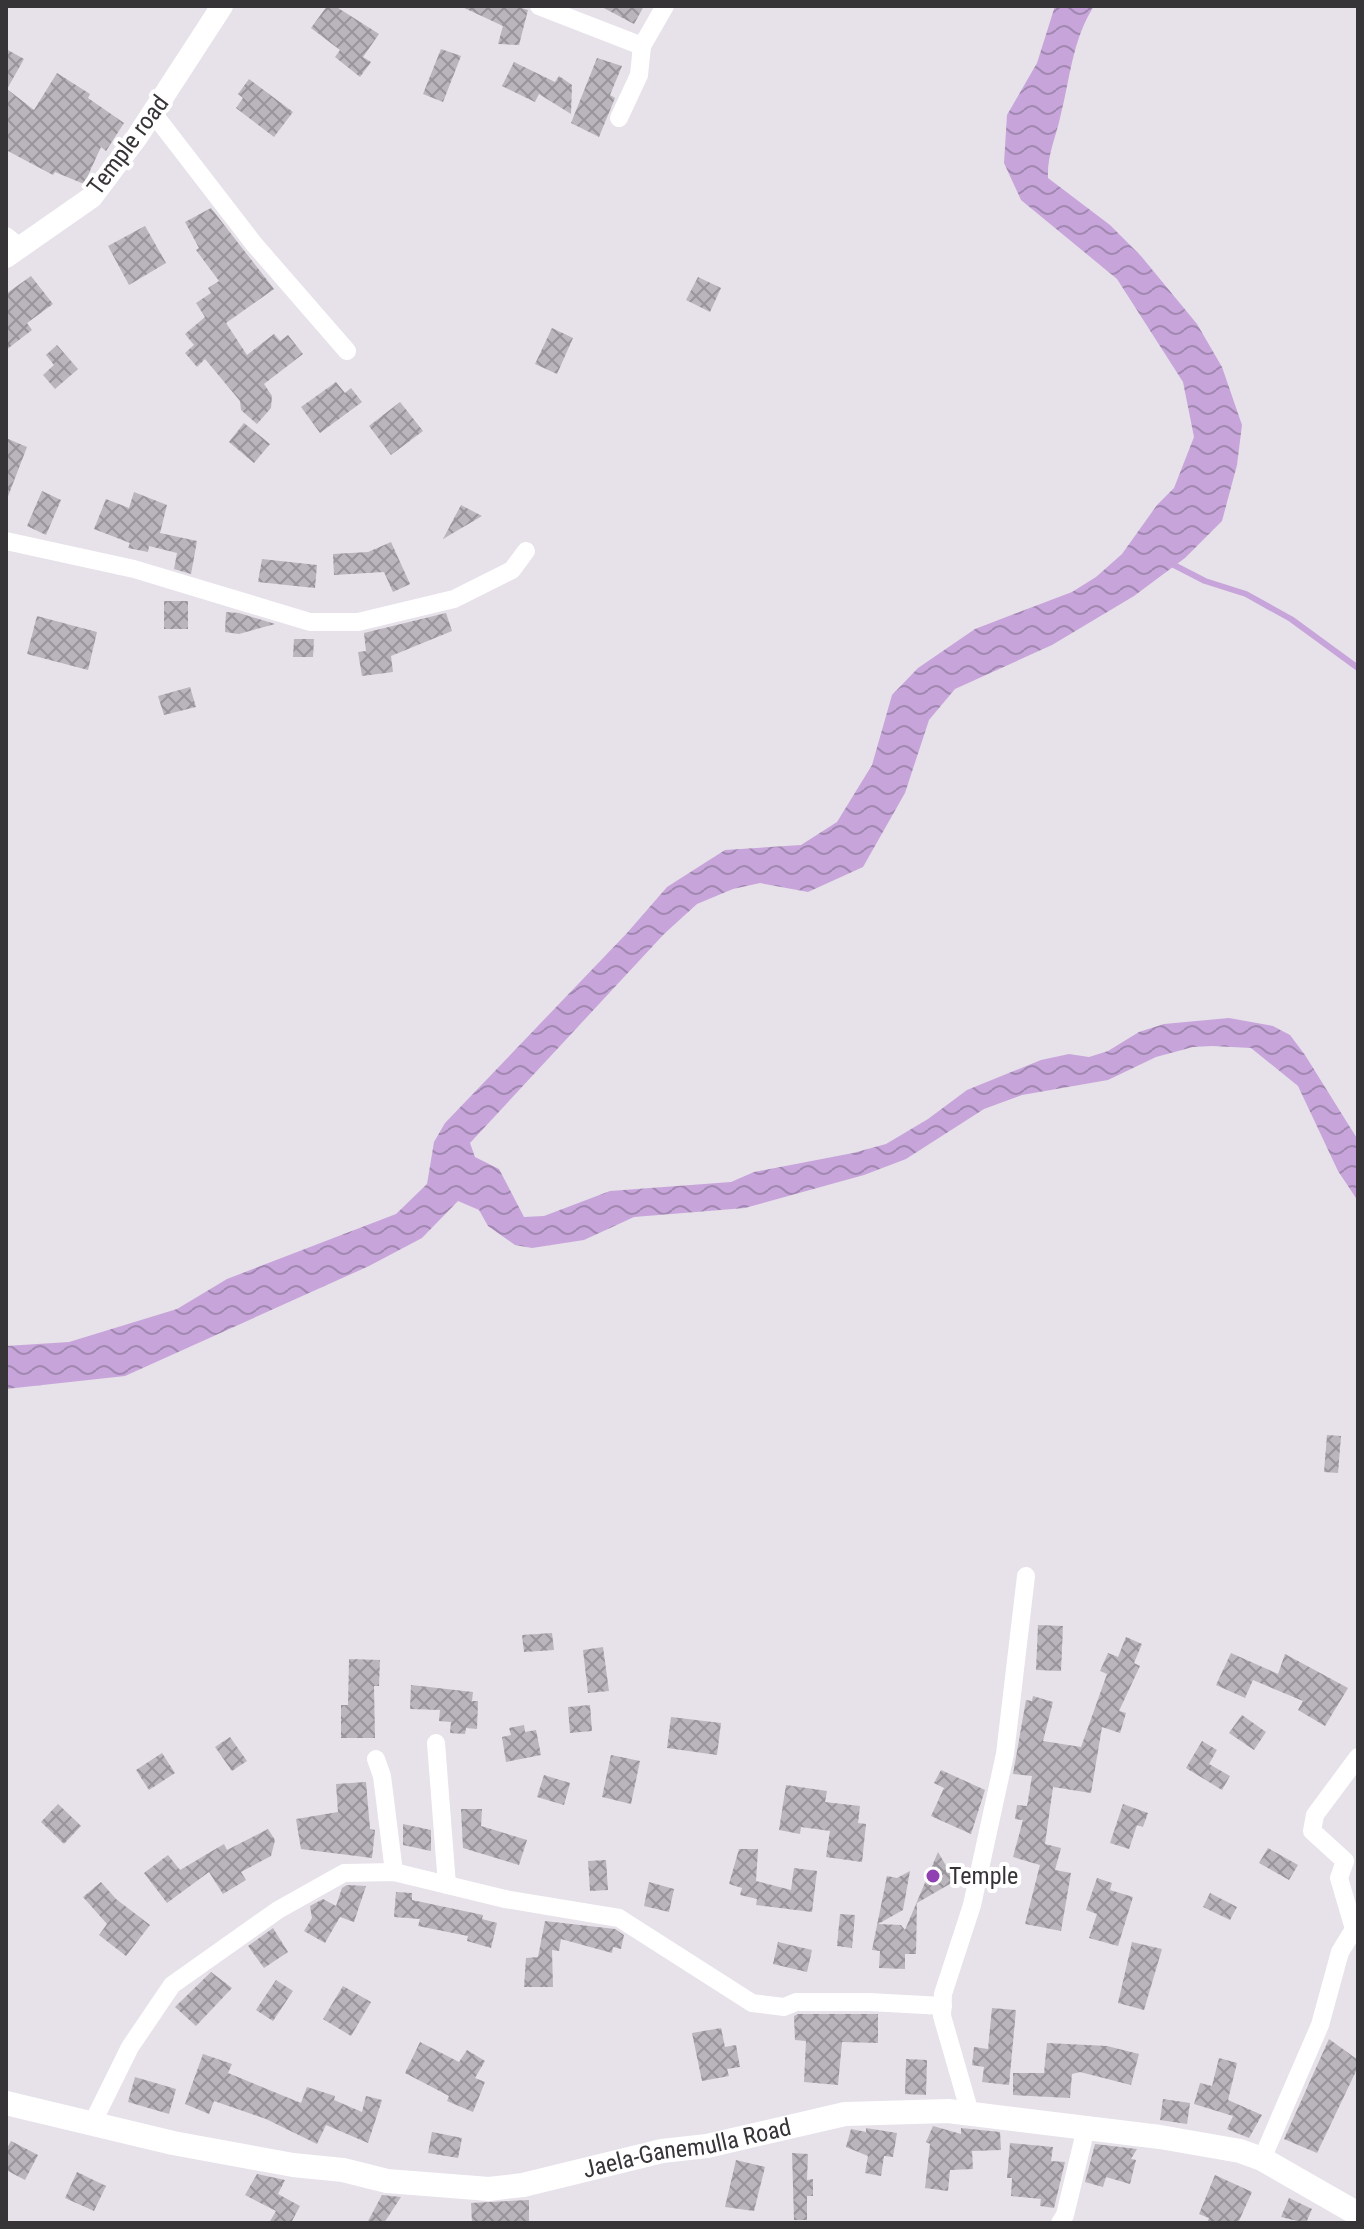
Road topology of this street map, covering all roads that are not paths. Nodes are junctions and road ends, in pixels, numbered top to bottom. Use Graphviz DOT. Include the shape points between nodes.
graph roads {
  1 [pos="222,6"];
  2 [pos="539,6"];
  3 [pos="665,6"];
  4 [pos="642,46"];
  5 [pos="153,113"];
  6 [pos="619,118"];
  7 [pos="11,247"];
  8 [pos="347,351"];
  9 [pos="6,541"];
  10 [pos="526,551"];
  11 [pos="1026,1576"];
  12 [pos="436,1743"];
  13 [pos="1358,1757"];
  14 [pos="376,1759"];
  15 [pos="394,1872"];
  16 [pos="447,1885"];
  17 [pos="943,2006"];
  18 [pos="6,2103"];
  19 [pos="970,2113"];
  20 [pos="92,2124"];
  21 [pos="1086,2128"];
  22 [pos="1262,2159"];
  23 [pos="1358,2214"];
  24 [pos="1060,2223"];
  1 -- 5 [label="street, Temple road"];
  2 -- 4 [label="street"];
  3 -- 4 [label="street"];
  4 -- 6 [label="street" via="639,75"];
  5 -- 7 [label="street, Temple road" via="92,197"];
  5 -- 8 [label="street" via="254,244"];
  9 -- 10 [label="street" via="134,569 310,622 358,622 454,599 512,570"];
  11 -- 17 [label="street" via="1005,1754 972,1905"];
  12 -- 16 [label="street"];
  13 -- 22 [label="street" via="1315,1815 1312,1831 1345,1861 1339,1878 1354,1929 1340,1952 1320,2025"];
  14 -- 15 [label="street"];
  15 -- 16 [label="street"];
  15 -- 20 [label="street" via="344,1873 278,1910 172,1985 130,2047"];
  16 -- 17 [label="street" via="619,1918 752,2003"];
  17 -- 19 [label="street"];
  18 -- 20 [label="main road, Jaela-Ganemulla Road"];
  19 -- 20 [label="main road, Jaela-Ganemulla Road" via="845,2114 489,2189 387,2181"];
  19 -- 21 [label="main road, Jaela-Ganemulla Road"];
  21 -- 22 [label="main road, Jaela-Ganemulla Road" via="1210,2145"];
  21 -- 24 [label="street"];
  22 -- 23 [label="main road, Jaela-Ganemulla Road"];
}
